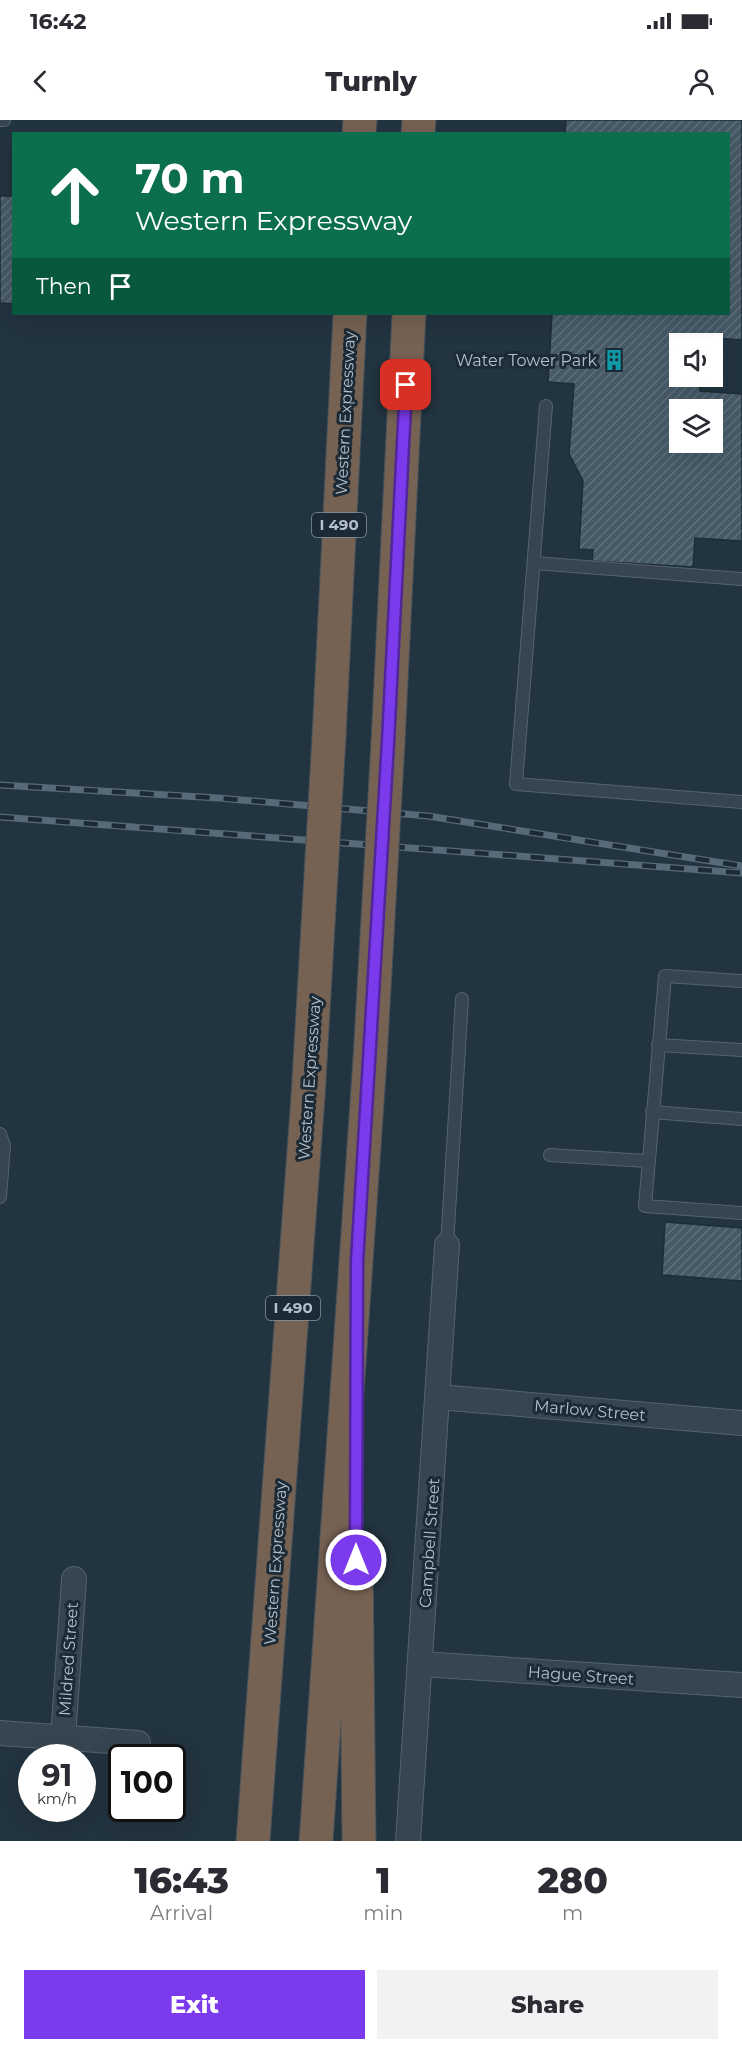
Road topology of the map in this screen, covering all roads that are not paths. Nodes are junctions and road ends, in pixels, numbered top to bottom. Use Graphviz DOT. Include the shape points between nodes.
graph roads {
  1 [pos="350,315"];
  2 [pos="409,315"];
  3 [pos="546,406"];
  4 [pos="534,562"];
  5 [pos="742,579"];
  6 [pos="742,802"];
  7 [pos="742,981"];
  8 [pos="462,999"];
  9 [pos="658,1045"];
  10 [pos="742,1050"];
  11 [pos="652,1112"];
  12 [pos="742,1119"];
  13 [pos="0,1134"];
  14 [pos="550,1155"];
  15 [pos="647,1161"];
  16 [pos="0,1197"];
  17 [pos="742,1213"];
  18 [pos="447,1245"];
  19 [pos="357,1262"];
  20 [pos="438,1397"];
  21 [pos="742,1423"];
  22 [pos="278,1520"];
  23 [pos="74,1579"];
  24 [pos="421,1664"];
  25 [pos="742,1685"];
  26 [pos="0,1733"];
  27 [pos="63,1738"];
  28 [pos="138,1743"];
  29 [pos="231,1841"];
  30 [pos="254,1841"];
  31 [pos="316,1841"];
  32 [pos="359,1841"];
  33 [pos="408,1841"];
  1 -- 22 [label="highway, Western Expressway / I 490, bridge" via="308,1097"];
  2 -- 19 [label="highway, bridge"];
  3 -- 4 [label="lane"];
  4 -- 5 [label="lane"];
  4 -- 6 [label="lane" via="516,784"];
  7 -- 9 [label="lane" via="665,976"];
  8 -- 18 [label="lane"];
  9 -- 10 [label="lane"];
  9 -- 11 [label="lane"];
  11 -- 12 [label="lane"];
  11 -- 15 [label="lane"];
  13 -- 16 [label="lane" via="4,1146"];
  14 -- 15 [label="lane"];
  15 -- 17 [label="lane" via="645,1206"];
  18 -- 20 [label="street, Campbell Street"];
  19 -- 31 [label="highway"];
  19 -- 32 [label="highway" via="354,1466"];
  20 -- 21 [label="street, Marlow Street"];
  20 -- 24 [label="street, Campbell Street"];
  22 -- 29 [label="highway"];
  22 -- 30 [label="highway, Western Expressway / I 490"];
  23 -- 27 [label="street, Mildred Street"];
  24 -- 25 [label="street, Hague Street"];
  24 -- 33 [label="street, Campbell Street"];
  26 -- 27 [label="street"];
  27 -- 28 [label="street"];
}
